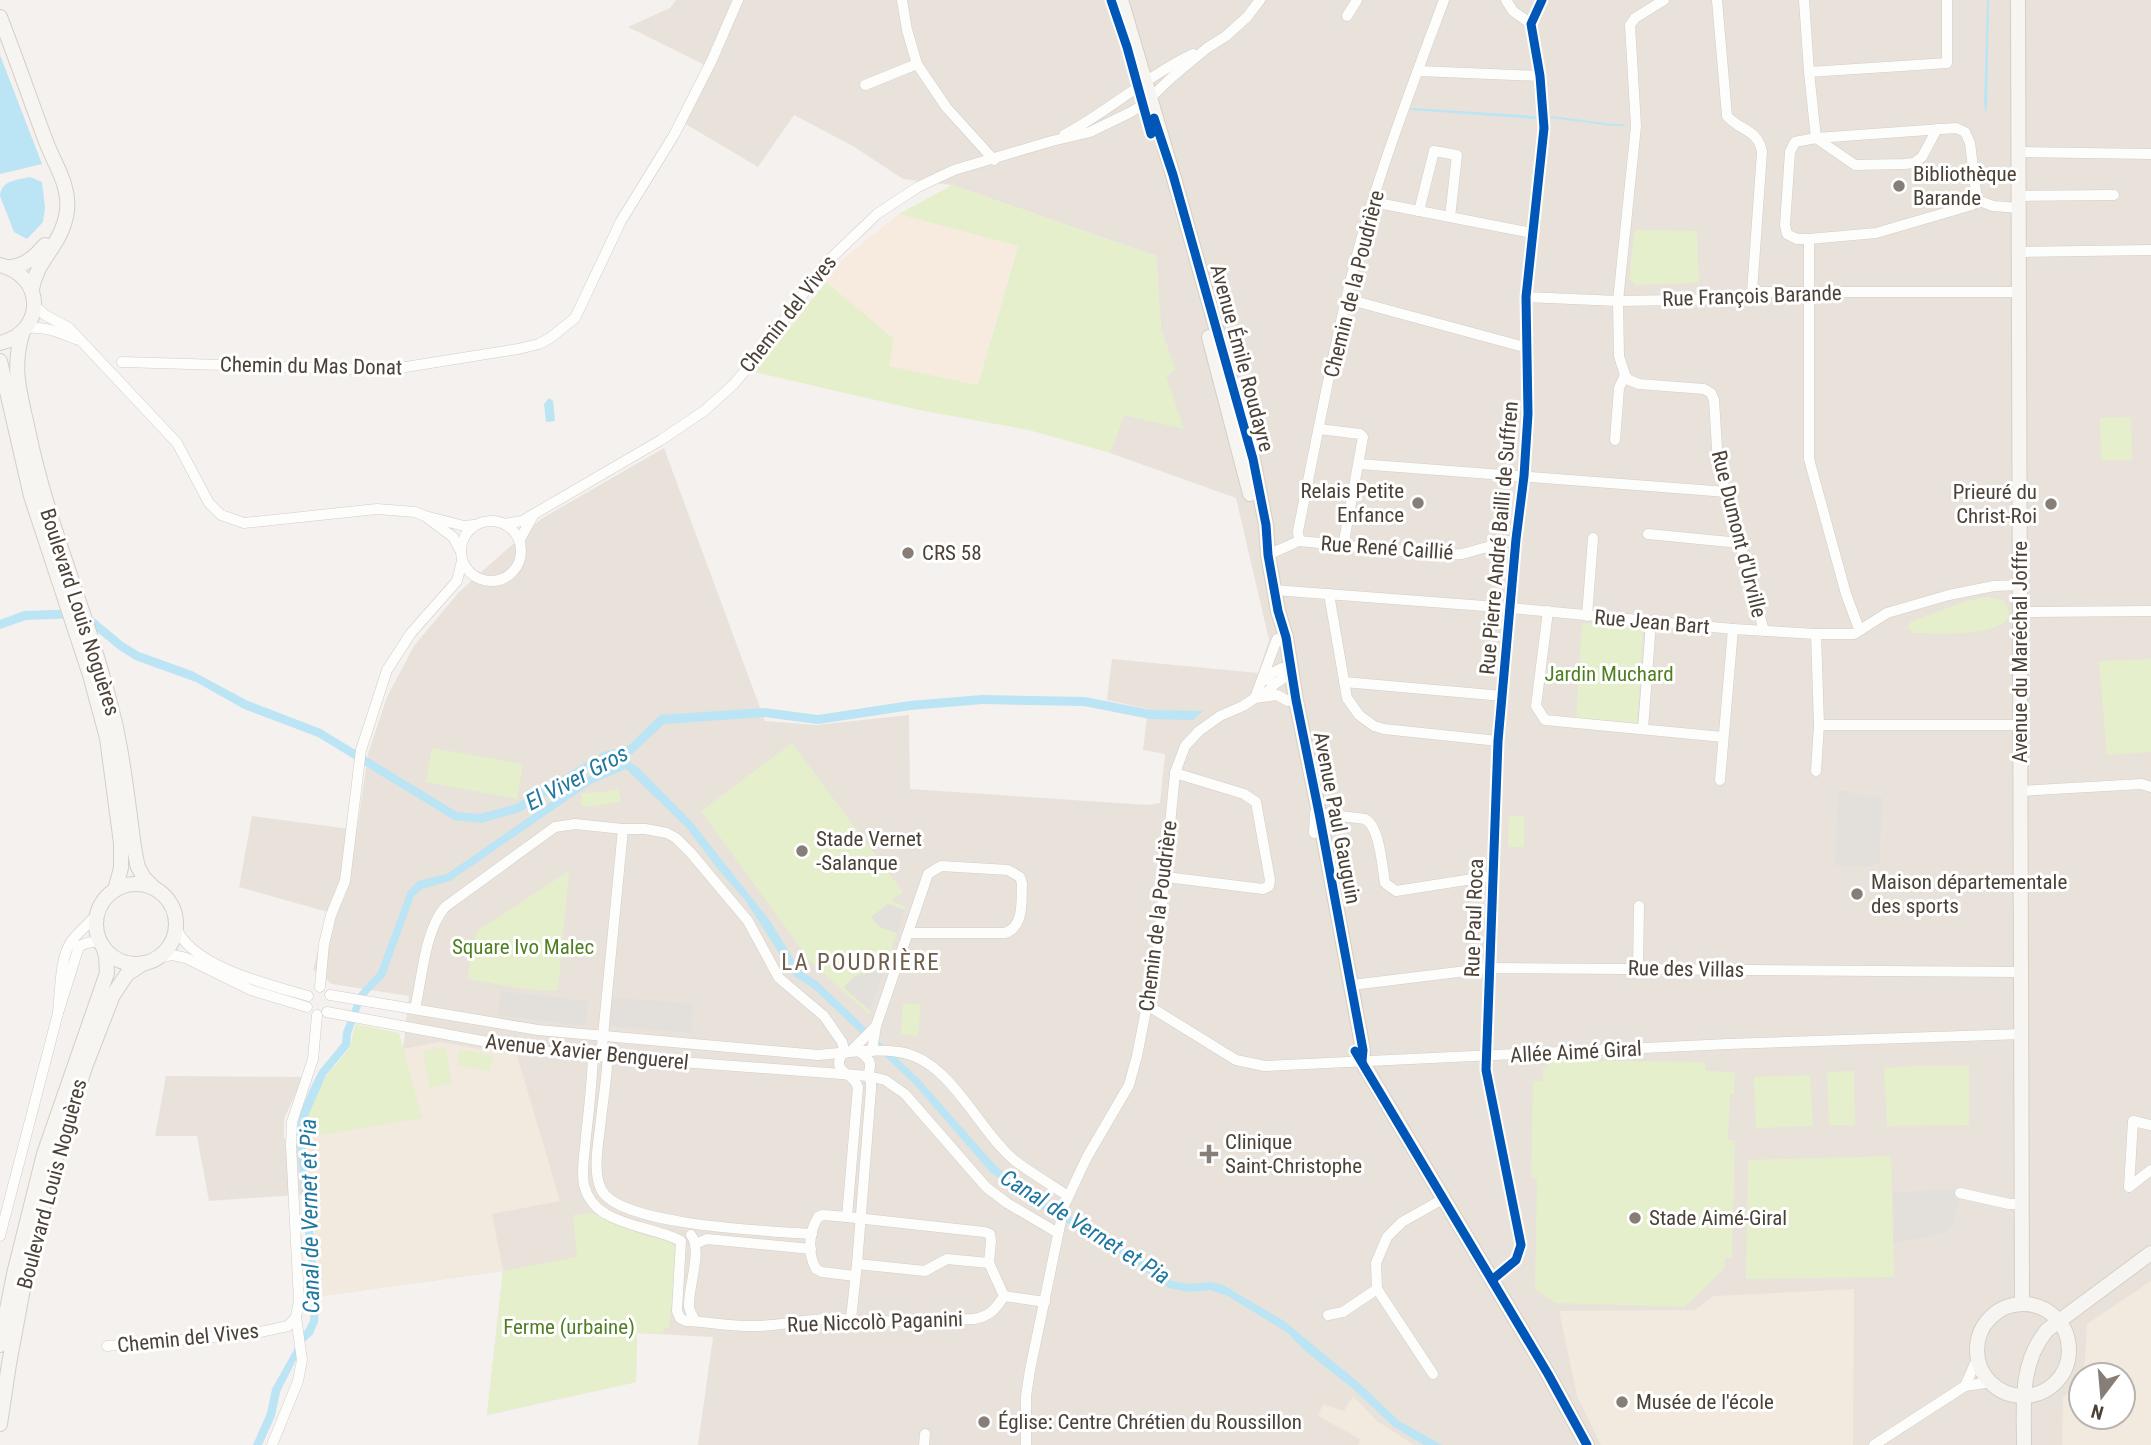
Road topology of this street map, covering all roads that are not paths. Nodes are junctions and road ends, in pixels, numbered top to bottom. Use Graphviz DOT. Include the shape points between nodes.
graph roads {
  1 [pos="738,0"];
  2 [pos="902,0"];
  3 [pos="1111,0"];
  4 [pos="1121,0"];
  5 [pos="1260,0"];
  6 [pos="1357,0"];
  7 [pos="1444,0"];
  8 [pos="1506,0"];
  9 [pos="1542,0"];
  10 [pos="1664,0"];
  11 [pos="1717,0"];
  12 [pos="1804,0"];
  13 [pos="1947,0"];
  14 [pos="2018,0"];
  15 [pos="1347,16"];
  16 [pos="0,17"];
  17 [pos="1531,24"];
  18 [pos="1206,48"];
  19 [pos="917,64"];
  20 [pos="1418,71"];
  21 [pos="1809,72"];
  22 [pos="1540,76"];
  23 [pos="865,85"];
  24 [pos="1141,85"];
  25 [pos="1146,102"];
  26 [pos="1937,129"];
  27 [pos="1816,138"];
  28 [pos="1052,141"];
  29 [pos="47,143"];
  30 [pos="2018,152"];
  31 [pos="2151,154"];
  32 [pos="994,160"];
  33 [pos="2114,195"];
  34 [pos="1373,202"];
  35 [pos="1974,202"];
  36 [pos="2019,202"];
  37 [pos="1419,211"];
  38 [pos="1450,217"];
  39 [pos="1532,233"];
  40 [pos="1809,239"];
  41 [pos="2151,250"];
  42 [pos="2019,252"];
  43 [pos="5,266"];
  44 [pos="32,289"];
  45 [pos="1752,292"];
  46 [pos="2019,292"];
  47 [pos="1808,293"];
  48 [pos="1526,297"];
  49 [pos="1347,299"];
  50 [pos="1618,300"];
  51 [pos="34,305"];
  52 [pos="25,330"];
  53 [pos="81,341"];
  54 [pos="0,343"];
  55 [pos="1528,348"];
  56 [pos="0,361"];
  57 [pos="122,362"];
  58 [pos="1625,375"];
  59 [pos="1319,429"];
  60 [pos="1615,440"];
  61 [pos="1359,464"];
  62 [pos="1524,475"];
  63 [pos="1727,492"];
  64 [pos="535,513"];
  65 [pos="425,516"];
  66 [pos="504,524"];
  67 [pos="474,525"];
  68 [pos="1648,534"];
  69 [pos="1593,538"];
  70 [pos="1516,539"];
  71 [pos="519,541"];
  72 [pos="1299,541"];
  73 [pos="1740,543"];
  74 [pos="1343,547"];
  75 [pos="1268,555"];
  76 [pos="461,556"];
  77 [pos="474,576"];
  78 [pos="457,581"];
  79 [pos="2020,585"];
  80 [pos="1275,590"];
  81 [pos="68,591"];
  82 [pos="1329,594"];
  83 [pos="1511,608"];
  84 [pos="1278,611"];
  85 [pos="1548,611"];
  86 [pos="2151,611"];
  87 [pos="2020,612"];
  88 [pos="1587,616"];
  89 [pos="1651,622"];
  90 [pos="1733,629"];
  91 [pos="1859,629"];
  92 [pos="1764,631"];
  93 [pos="1816,634"];
  94 [pos="1277,639"];
  95 [pos="1286,672"];
  96 [pos="97,676"];
  97 [pos="1344,682"];
  98 [pos="1261,685"];
  99 [pos="1503,696"];
  100 [pos="1259,698"];
  101 [pos="1292,701"];
  102 [pos="1819,725"];
  103 [pos="2020,725"];
  104 [pos="1643,729"];
  105 [pos="1723,737"];
  106 [pos="1498,741"];
  107 [pos="1816,771"];
  108 [pos="1175,773"];
  109 [pos="1720,780"];
  110 [pos="1497,782"];
  111 [pos="1305,787"];
  112 [pos="2151,787"];
  113 [pos="2021,791"];
  114 [pos="1317,813"];
  115 [pos="623,829"];
  116 [pos="1314,833"];
  117 [pos="1492,876"];
  118 [pos="1166,877"];
  119 [pos="154,888"];
  120 [pos="116,890"];
  121 [pos="1639,906"];
  122 [pos="97,914"];
  123 [pos="176,927"];
  124 [pos="909,933"];
  125 [pos="101,944"];
  126 [pos="150,961"];
  127 [pos="1490,968"];
  128 [pos="1638,968"];
  129 [pos="2021,972"];
  130 [pos="1352,985"];
  131 [pos="320,987"];
  132 [pos="308,996"];
  133 [pos="336,996"];
  134 [pos="1147,1005"];
  135 [pos="307,1007"];
  136 [pos="415,1009"];
  137 [pos="58,1013"];
  138 [pos="322,1014"];
  139 [pos="876,1026"];
  140 [pos="2022,1034"];
  141 [pos="603,1041"];
  142 [pos="872,1051"];
  143 [pos="849,1052"];
  144 [pos="593,1056"];
  145 [pos="1487,1056"];
  146 [pos="608,1057"];
  147 [pos="1362,1061"];
  148 [pos="850,1076"];
  149 [pos="868,1076"];
  150 [pos="2151,1125"];
  151 [pos="2151,1170"];
  152 [pos="1960,1193"];
  153 [pos="1443,1199"];
  154 [pos="1066,1201"];
  155 [pos="2022,1204"];
  156 [pos="847,1217"];
  157 [pos="861,1219"];
  158 [pos="687,1223"];
  159 [pos="1058,1233"];
  160 [pos="812,1234"];
  161 [pos="0,1236"];
  162 [pos="693,1239"];
  163 [pos="681,1241"];
  164 [pos="811,1249"];
  165 [pos="2151,1253"];
  166 [pos="989,1263"];
  167 [pos="857,1264"];
  168 [pos="855,1276"];
  169 [pos="1492,1280"];
  170 [pos="1377,1289"];
  171 [pos="1004,1296"];
  172 [pos="1045,1302"];
  173 [pos="2022,1304"];
  174 [pos="1328,1315"];
  175 [pos="296,1317"];
  176 [pos="850,1319"];
  177 [pos="695,1321"];
  178 [pos="2059,1322"];
  179 [pos="0,1345"];
  180 [pos="107,1346"];
  181 [pos="1978,1357"];
  182 [pos="1433,1374"];
  183 [pos="1991,1382"];
  184 [pos="1965,1385"];
  185 [pos="2025,1396"];
  186 [pos="0,1424"];
  187 [pos="272,1445"];
  188 [pos="1026,1445"];
  189 [pos="1587,1445"];
  190 [pos="1874,1445"];
  191 [pos="2024,1445"];
  1 -- 57 [label="street, Chemin du Mas Donat" via="674,135 621,221 575,318 539,344 387,370"];
  2 -- 19 [label="street"];
  3 -- 24 [label="main road, Avenue Émile Roudayre"];
  4 -- 24 [label="main road, Avenue Émile Roudayre"];
  5 -- 18 [label="street, Chemin del Vives" via="1226,36"];
  6 -- 15 [label="street"];
  7 -- 20 [label="street, Chemin de la Poudrière"];
  8 -- 17 [label="street"];
  9 -- 17 [label="street"];
  10 -- 50 [label="street" via="1630,25 1636,126"];
  11 -- 45 [label="street" via="1727,116 1757,137 1762,152"];
  12 -- 21 [label="street"];
  13 -- 21 [label="street" via="1947,63"];
  14 -- 30 [label="main road, Avenue du Maréchal Joffre"];
  16 -- 29 [label="main road"];
  17 -- 22 [label="street, Rue Pierre André Bailli de Suffren"];
  18 -- 24 [label="street, Chemin del Vives"];
  18 -- 25 [label="street, Chemin del Vives"];
  19 -- 23 [label="street"];
  19 -- 32 [label="street" via="946,107"];
  20 -- 22 [label="street"];
  20 -- 34 [label="street, Chemin de la Poudrière"];
  21 -- 27 [label="street"];
  22 -- 39 [label="street, Rue Pierre André Bailli de Suffren" via="1544,128"];
  24 -- 25 [label="main road, Avenue Émile Roudayre"];
  24 -- 28 [label="street, Chemin del Vives" via="1092,120"];
  25 -- 28 [label="street, Chemin del Vives" via="1090,132"];
  25 -- 75 [label="main road, Avenue Émile Roudayre" via="1252,459"];
  26 -- 27 [label="street"];
  26 -- 27 [label="street" via="1922,157 1904,164 1855,165"];
  26 -- 35 [label="street" via="1965,132 1970,143"];
  27 -- 40 [label="street" via="1795,142 1790,152 1785,225 1787,234"];
  28 -- 32 [label="street, Chemin del Vives"];
  29 -- 43 [label="main road" via="59,196 55,229 33,259 21,266"];
  29 -- 44 [label="main road" via="63,178 66,212 62,232 40,265"];
  30 -- 31 [label="street"];
  30 -- 36 [label="main road, Avenue du Maréchal Joffre"];
  32 -- 64 [label="street, Chemin del Vives" via="954,170 877,214 826,262 760,353 704,411"];
  33 -- 36 [label="street"];
  34 -- 37 [label="street"];
  34 -- 49 [label="street, Chemin de la Poudrière"];
  35 -- 36 [label="street" via="1993,206"];
  35 -- 40 [label="street" via="1876,233"];
  36 -- 42 [label="main road, Avenue du Maréchal Joffre"];
  37 -- 38 [label="street"];
  37 -- 38 [label="street" via="1434,151 1457,155"];
  38 -- 39 [label="street"];
  39 -- 48 [label="street, Rue Pierre André Bailli de Suffren"];
  40 -- 47 [label="street"];
  41 -- 42 [label="street"];
  42 -- 46 [label="main road, Avenue du Maréchal Joffre"];
  43 -- 44 [label="main road" via="27,280"];
  44 -- 51 [label="main road"];
  45 -- 47 [label="street, Rue François Barande"];
  45 -- 50 [label="street, Rue François Barande" via="1739,299"];
  46 -- 47 [label="street, Rue François Barande"];
  46 -- 79 [label="main road, Avenue du Maréchal Joffre"];
  47 -- 91 [label="street" via="1809,459"];
  48 -- 50 [label="street, Rue François Barande"];
  48 -- 55 [label="street, Rue Pierre André Bailli de Suffren"];
  49 -- 55 [label="street"];
  49 -- 59 [label="street, Chemin de la Poudrière"];
  50 -- 58 [label="street" via="1619,356"];
  51 -- 52 [label="main road, Boulevard Louis Noguères"];
  51 -- 53 [label="street"];
  52 -- 53 [label="street" via="39,326"];
  52 -- 54 [label="main road"];
  52 -- 81 [label="main road, Boulevard Louis Noguères" via="16,358 19,387"];
  53 -- 65 [label="street" via="177,443 209,503 221,515 244,523 377,509"];
  55 -- 62 [label="street, Rue Pierre André Bailli de Suffren"];
  56 -- 81 [label="main road, Boulevard Louis Noguères" via="31,496"];
  58 -- 60 [label="street" via="1619,388"];
  58 -- 63 [label="street, Rue Dumont d'Urville" via="1639,384 1711,393 1718,464"];
  59 -- 61 [label="street" via="1360,434"];
  59 -- 72 [label="street, Chemin de la Poudrière"];
  61 -- 62 [label="street"];
  61 -- 74 [label="street"];
  62 -- 63 [label="street"];
  62 -- 70 [label="street, Rue Pierre André Bailli de Suffren"];
  63 -- 73 [label="street, Rue Dumont d'Urville"];
  64 -- 66 [label="street, Chemin del Vives"];
  64 -- 71 [label="street"];
  65 -- 67 [label="street"];
  65 -- 76 [label="street" via="453,537"];
  66 -- 67 [label="street" via="484,521"];
  66 -- 71 [label="street"];
  67 -- 76 [label="street" via="462,541"];
  68 -- 73 [label="street"];
  69 -- 88 [label="street"];
  70 -- 74 [label="street, Rue René Caillié" via="1443,555"];
  70 -- 83 [label="street, Rue Pierre André Bailli de Suffren"];
  71 -- 77 [label="street" via="519,561 507,576 494,581"];
  72 -- 74 [label="street, Rue René Caillié"];
  72 -- 75 [label="street"];
  73 -- 92 [label="street, Rue Dumont d'Urville"];
  75 -- 80 [label="main road, Avenue Émile Roudayre"];
  76 -- 77 [label="street"];
  76 -- 78 [label="street"];
  77 -- 78 [label="street"];
  78 -- 131 [label="street" via="411,633 387,670 361,750 345,881 324,944"];
  79 -- 87 [label="main road, Avenue du Maréchal Joffre"];
  79 -- 91 [label="street, Rue Jean Bart" via="1949,595 1887,613"];
  80 -- 82 [label="street, Rue Jean Bart"];
  80 -- 84 [label="main road, Avenue Émile Roudayre"];
  81 -- 96 [label="main road, Boulevard Louis Noguères"];
  82 -- 83 [label="street, Rue Jean Bart"];
  82 -- 97 [label="street"];
  83 -- 85 [label="street, Rue Jean Bart"];
  83 -- 99 [label="street, Rue Pierre André Bailli de Suffren"];
  84 -- 94 [label="main road, Avenue Paul Gauguin"];
  84 -- 95 [label="main road, Avenue Paul Gauguin" via="1286,637"];
  85 -- 88 [label="street, Rue Jean Bart"];
  85 -- 104 [label="street" via="1536,706 1539,714 1549,722"];
  86 -- 87 [label="street"];
  87 -- 103 [label="main road, Avenue du Maréchal Joffre"];
  88 -- 89 [label="street, Rue Jean Bart"];
  89 -- 90 [label="street, Rue Jean Bart"];
  89 -- 104 [label="street"];
  90 -- 92 [label="street, Rue Jean Bart"];
  90 -- 105 [label="street"];
  91 -- 93 [label="street, Rue Jean Bart" via="1854,634"];
  92 -- 93 [label="street, Rue Jean Bart"];
  93 -- 102 [label="street"];
  94 -- 95 [label="main road, Avenue Paul Gauguin"];
  94 -- 98 [label="street"];
  95 -- 98 [label="street" via="1272,673"];
  95 -- 100 [label="street, Chemin de la Poudrière"];
  95 -- 101 [label="main road, Avenue Paul Gauguin"];
  96 -- 119 [label="main road, Boulevard Louis Noguères" via="120,747 135,858"];
  96 -- 120 [label="main road, Boulevard Louis Noguères" via="121,856"];
  97 -- 99 [label="street"];
  97 -- 106 [label="street" via="1347,698 1359,715 1384,730"];
  98 -- 100 [label="street"];
  99 -- 106 [label="street, Rue Pierre André Bailli de Suffren"];
  100 -- 101 [label="street" via="1277,695"];
  100 -- 108 [label="street, Chemin de la Poudrière" via="1199,731 1185,746"];
  101 -- 111 [label="main road, Avenue Paul Gauguin"];
  101 -- 114 [label="main road, Avenue Paul Gauguin"];
  102 -- 103 [label="street"];
  102 -- 107 [label="street"];
  103 -- 113 [label="main road, Avenue du Maréchal Joffre"];
  104 -- 105 [label="street"];
  105 -- 109 [label="street"];
  106 -- 110 [label="street, Rue Pierre André Bailli de Suffren"];
  108 -- 118 [label="street, Chemin de la Poudrière"];
  108 -- 118 [label="street" via="1244,794 1256,803 1270,880 1263,889"];
  110 -- 117 [label="street, Rue Paul Roca"];
  111 -- 114 [label="street, Avenue Paul Gauguin"];
  111 -- 116 [label="main road, Avenue Paul Gauguin"];
  112 -- 113 [label="street"];
  113 -- 129 [label="main road, Avenue du Maréchal Joffre"];
  114 -- 116 [label="street, Avenue Paul Gauguin"];
  114 -- 117 [label="street" via="1371,822 1385,883 1396,891"];
  114 -- 130 [label="main road, Avenue Paul Gauguin"];
  115 -- 136 [label="street" via="575,824 555,827 445,907 430,932"];
  115 -- 141 [label="street"];
  115 -- 143 [label="street" via="645,829 676,838 748,921 779,978 824,1016"];
  116 -- 147 [label="main road, Avenue Paul Gauguin" via="1355,1051"];
  117 -- 127 [label="street, Rue Paul Roca"];
  118 -- 134 [label="street, Chemin de la Poudrière"];
  119 -- 120 [label="main road" via="141,884"];
  119 -- 123 [label="main road" via="171,904"];
  120 -- 122 [label="main road"];
  121 -- 128 [label="street"];
  122 -- 125 [label="main road"];
  122 -- 137 [label="street" via="66,950"];
  123 -- 126 [label="main road" via="167,950"];
  123 -- 132 [label="street" via="191,949 226,969"];
  124 -- 124 [label="street" via="1012,931 1020,919 1020,877 1008,870 936,867 928,874"];
  124 -- 139 [label="street"];
  125 -- 126 [label="main road" via="121,961"];
  125 -- 137 [label="street" via="79,946"];
  125 -- 179 [label="main road, Boulevard Louis Noguères" via="107,973 44,1154"];
  126 -- 135 [label="street" via="172,955 186,958 251,990"];
  126 -- 186 [label="main road, Boulevard Louis Noguères" via="127,974 113,995 85,1067 25,1278"];
  127 -- 128 [label="street, Rue des Villas"];
  127 -- 130 [label="street, Rue des Villas"];
  127 -- 145 [label="street, Rue Paul Roca"];
  128 -- 129 [label="street, Rue des Villas"];
  129 -- 140 [label="main road, Avenue du Maréchal Joffre"];
  130 -- 147 [label="main road, Avenue Paul Gauguin"];
  131 -- 132 [label="street"];
  131 -- 133 [label="street"];
  132 -- 135 [label="street"];
  133 -- 136 [label="street, Avenue Xavier Benguerel"];
  133 -- 138 [label="street"];
  134 -- 147 [label="street, Allée Aimé Giral" via="1251,1065"];
  134 -- 154 [label="street, Chemin de la Poudrière" via="1129,1085"];
  135 -- 138 [label="street"];
  136 -- 141 [label="street, Avenue Xavier Benguerel"];
  137 -- 161 [label="street"];
  138 -- 144 [label="street, Avenue Xavier Benguerel" via="536,1051"];
  138 -- 175 [label="street" via="292,1122"];
  139 -- 142 [label="street"];
  139 -- 143 [label="street"];
  140 -- 145 [label="street, Allée Aimé Giral"];
  140 -- 155 [label="main road, Avenue du Maréchal Joffre"];
  141 -- 143 [label="street, Avenue Xavier Benguerel" via="818,1055"];
  141 -- 144 [label="street"];
  141 -- 146 [label="street"];
  142 -- 143 [label="street, Avenue Xavier Benguerel"];
  142 -- 154 [label="street, Avenue Xavier Benguerel" via="900,1052 936,1071 1013,1159"];
  143 -- 148 [label="street" via="838,1060 841,1070"];
  143 -- 149 [label="street" via="869,1058"];
  144 -- 146 [label="street, Avenue Xavier Benguerel"];
  144 -- 163 [label="street" via="583,1176 591,1201 617,1220"];
  145 -- 147 [label="street, Allée Aimé Giral"];
  145 -- 169 [label="street, Rue Paul Roca" via="1521,1245 1517,1260"];
  146 -- 148 [label="street, Avenue Xavier Benguerel"];
  146 -- 158 [label="street" via="598,1161 600,1187 617,1205"];
  147 -- 153 [label="main road, Avenue Paul Gauguin"];
  148 -- 149 [label="street, Avenue Xavier Benguerel"];
  148 -- 156 [label="street" via="858,1087"];
  149 -- 157 [label="street" via="871,1089"];
  149 -- 159 [label="street, Avenue Xavier Benguerel" via="885,1080 905,1094 986,1186"];
  150 -- 151 [label="street" via="2133,1121 2129,1187"];
  152 -- 155 [label="street"];
  153 -- 169 [label="main road, Avenue Paul Gauguin"];
  153 -- 170 [label="street" via="1402,1222 1387,1237 1376,1263"];
  154 -- 159 [label="street, Chemin de la Poudrière"];
  155 -- 173 [label="main road, Avenue du Maréchal Joffre"];
  156 -- 157 [label="street"];
  156 -- 160 [label="street" via="823,1215 816,1219"];
  157 -- 166 [label="street" via="990,1234"];
  157 -- 167 [label="street"];
  158 -- 160 [label="street"];
  158 -- 162 [label="street"];
  159 -- 172 [label="street, Chemin de la Poudrière"];
  160 -- 164 [label="street"];
  162 -- 163 [label="street"];
  162 -- 164 [label="street"];
  162 -- 177 [label="street" via="689,1308"];
  163 -- 177 [label="street" via="677,1311 680,1318"];
  164 -- 168 [label="street" via="816,1269"];
  165 -- 178 [label="main road"];
  166 -- 167 [label="street" via="947,1259 925,1271"];
  166 -- 171 [label="street"];
  167 -- 168 [label="street"];
  168 -- 176 [label="street"];
  169 -- 189 [label="main road, Avenue Paul Gauguin"];
  170 -- 174 [label="street" via="1343,1312"];
  170 -- 182 [label="street"];
  171 -- 172 [label="street"];
  171 -- 176 [label="street, Rue Niccolò Paganini" via="994,1311 974,1319"];
  172 -- 188 [label="street, Chemin de la Poudrière" via="1026,1396"];
  173 -- 178 [label="main road" via="2046,1311"];
  173 -- 181 [label="main road" via="2001,1310 1985,1324 1978,1340"];
  175 -- 180 [label="street, Chemin del Vives" via="288,1326 250,1334"];
  175 -- 187 [label="street" via="302,1360"];
  176 -- 177 [label="street, Rue Niccolò Paganini" via="756,1326"];
  178 -- 185 [label="main road" via="2047,1330 2033,1351 2025,1376"];
  178 -- 185 [label="main road" via="2069,1349 2064,1372 2049,1388"];
  181 -- 183 [label="main road"];
  181 -- 184 [label="street"];
  183 -- 184 [label="street"];
  183 -- 185 [label="main road" via="2003,1391"];
  184 -- 190 [label="street"];
  185 -- 191 [label="main road"];
}
